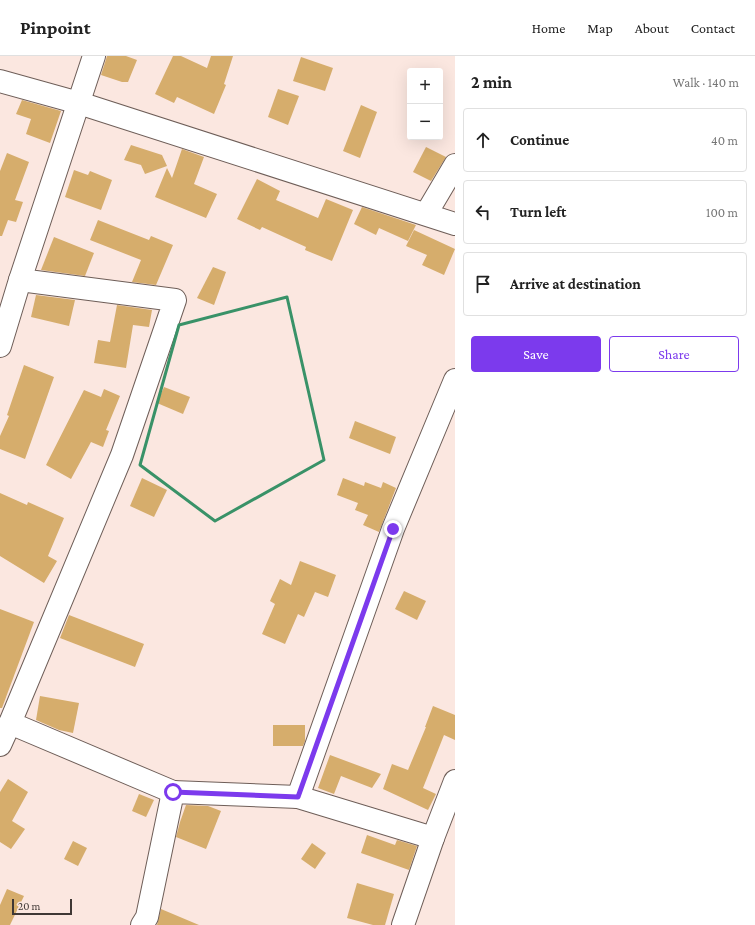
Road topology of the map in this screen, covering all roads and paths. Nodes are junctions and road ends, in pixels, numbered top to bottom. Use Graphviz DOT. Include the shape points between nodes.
graph roads {
  1 [pos="94,56"];
  2 [pos="0,81"];
  3 [pos="79,103"];
  4 [pos="455,165"];
  5 [pos="426,214"];
  6 [pos="455,224"];
  7 [pos="20,280"];
  8 [pos="0,346"];
  9 [pos="455,380"];
  10 [pos="10,723"];
  11 [pos="0,745"];
  12 [pos="455,781"];
  13 [pos="173,792"];
  14 [pos="298,797"];
  15 [pos="433,838"];
  16 [pos="142,925"];
  17 [pos="402,925"];
  1 -- 3 [label="street"];
  2 -- 3 [label="street"];
  3 -- 5 [label="street"];
  3 -- 7 [label="street"];
  4 -- 5 [label="street"];
  5 -- 6 [label="street"];
  7 -- 8 [label="street"];
  7 -- 10 [label="street" via="175,300 122,455"];
  9 -- 14 [label="street" via="393,529"];
  10 -- 11 [label="street"];
  10 -- 13 [label="street"];
  12 -- 15 [label="street"];
  13 -- 14 [label="street"];
  13 -- 16 [label="street" via="147,917"];
  14 -- 15 [label="street"];
  15 -- 17 [label="street"];
}
